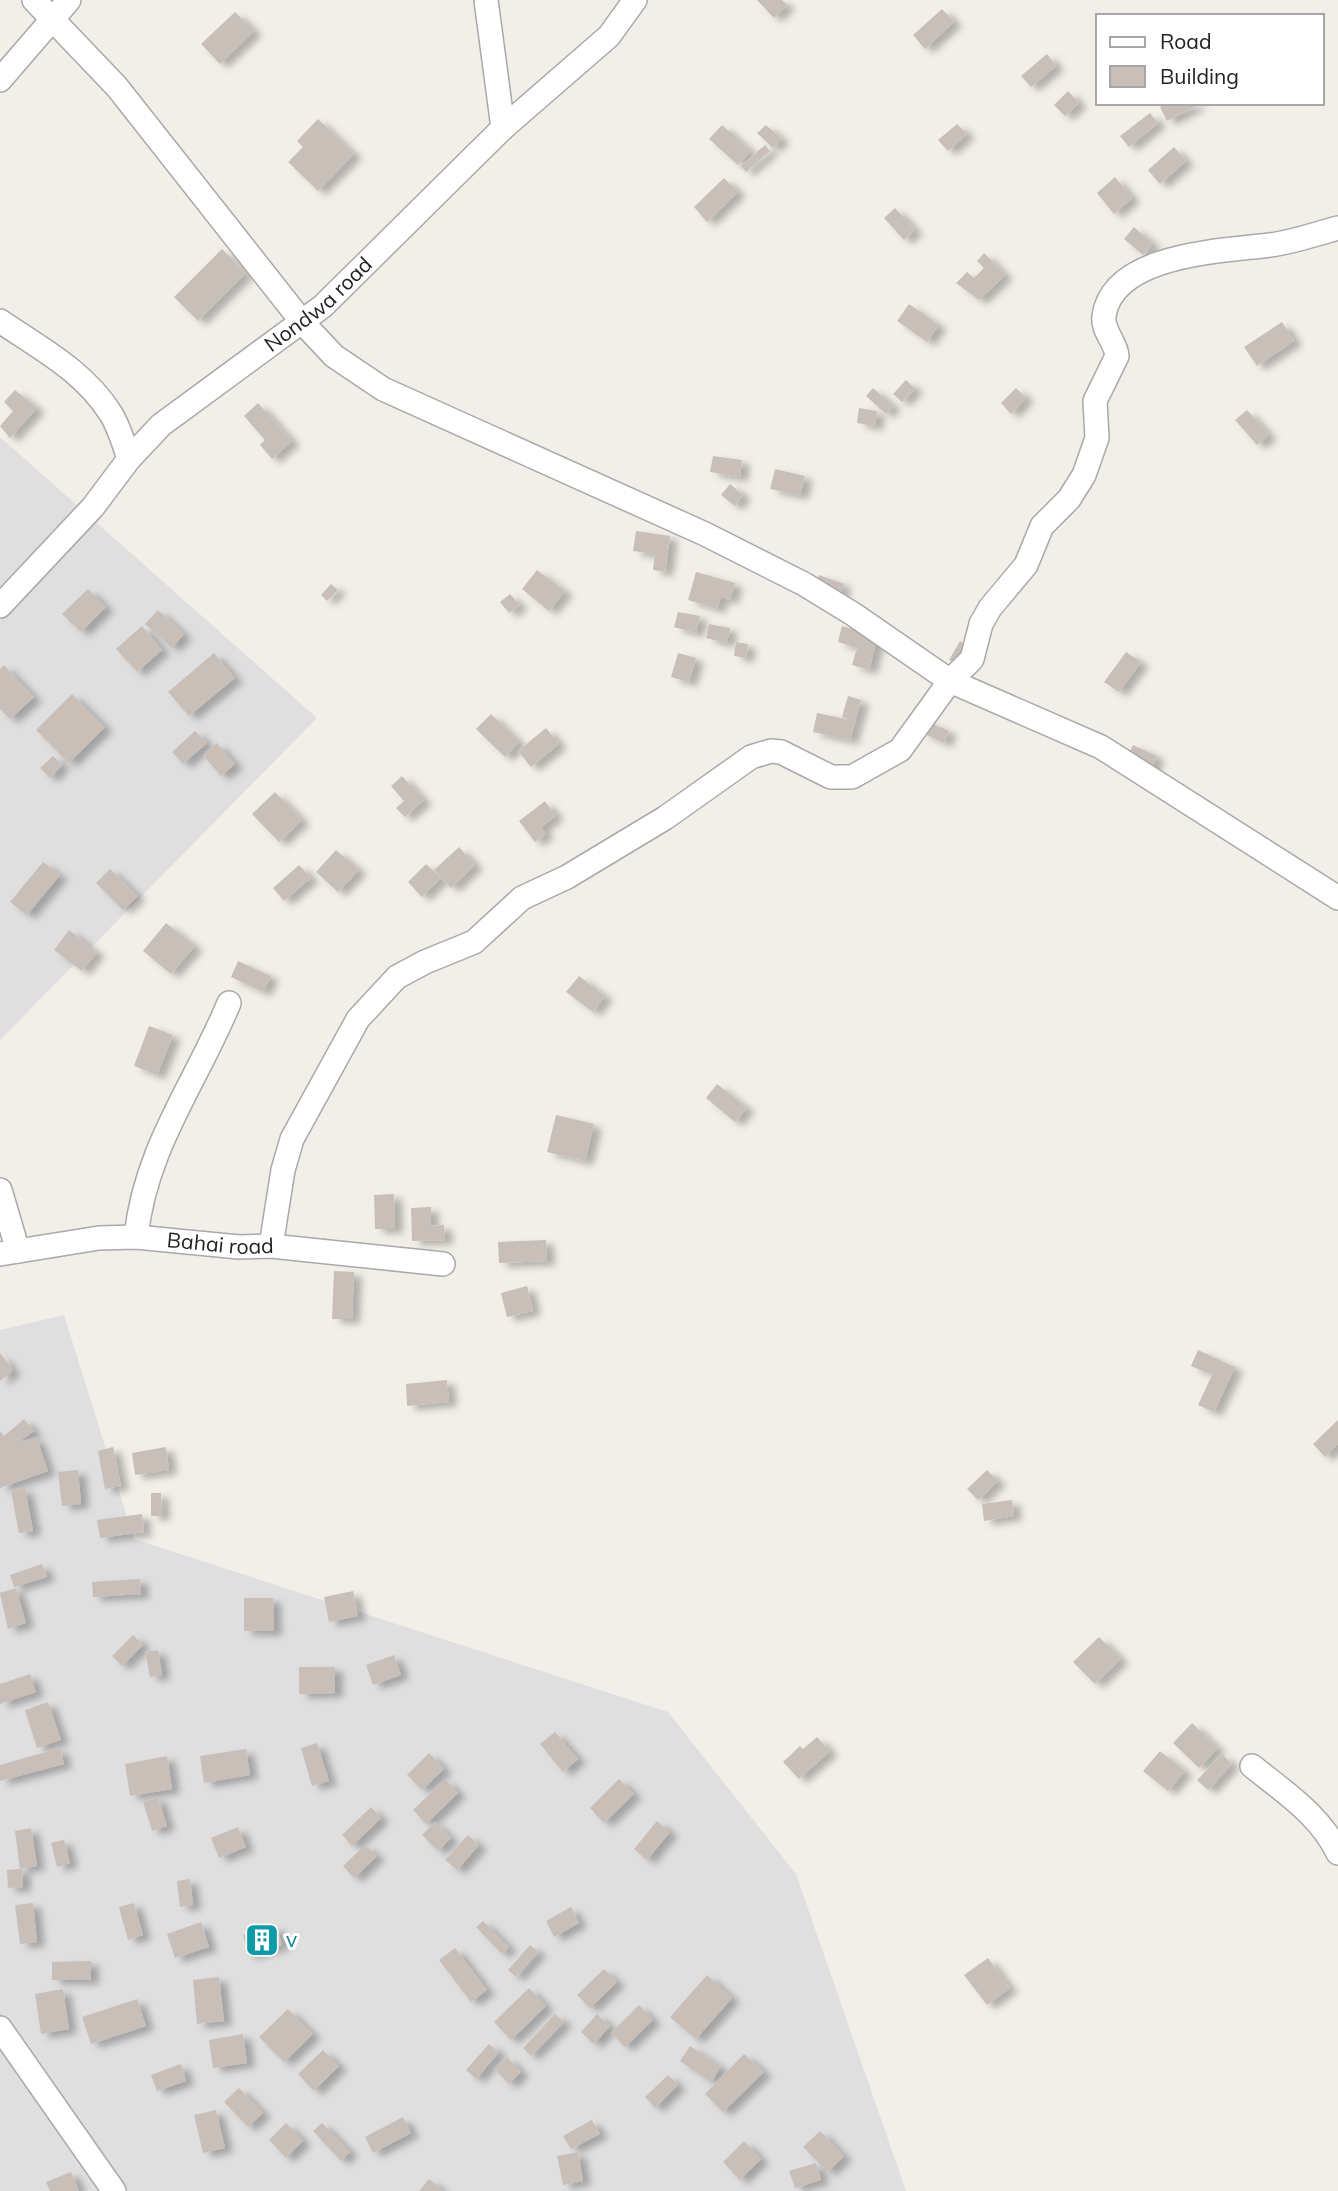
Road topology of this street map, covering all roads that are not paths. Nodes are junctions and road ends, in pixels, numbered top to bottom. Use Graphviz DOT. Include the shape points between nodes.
graph roads {
  1 [pos="34,0"];
  2 [pos="486,0"];
  3 [pos="635,0"];
  4 [pos="68,1"];
  5 [pos="51,21"];
  6 [pos="0,80"];
  7 [pos="503,128"];
  8 [pos="1338,228"];
  9 [pos="0,321"];
  10 [pos="303,323"];
  11 [pos="129,459"];
  12 [pos="0,606"];
  13 [pos="950,681"];
  14 [pos="1338,898"];
  15 [pos="229,1003"];
  16 [pos="0,1190"];
  17 [pos="136,1237"];
  18 [pos="271,1247"];
  19 [pos="9,1252"];
  20 [pos="443,1264"];
  21 [pos="1252,1766"];
  22 [pos="1338,1853"];
  23 [pos="0,2028"];
  24 [pos="114,2191"];
  1 -- 5 [label="street"];
  2 -- 7 [label="street"];
  3 -- 7 [label="street, Nondwa road" via="609,37"];
  4 -- 5 [label="street"];
  5 -- 6 [label="street"];
  5 -- 10 [label="street" via="117,87"];
  7 -- 10 [label="street, Nondwa road"];
  8 -- 13 [label="street" via="1301,239 1223,248 1160,262 1118,289 1104,318 1117,356 1095,401 1098,422 1093,456 1069,499 1042,526 1026,565 990,608 972,659"];
  9 -- 11 [label="street" via="91,386 113,416"];
  10 -- 11 [label="street, Nondwa road" via="191,401"];
  10 -- 13 [label="street" via="334,356 383,389 705,534 853,614"];
  11 -- 12 [label="street, Nondwa road" via="93,507"];
  13 -- 14 [label="street" via="1101,747"];
  13 -- 18 [label="street" via="914,734 880,763 852,777 831,777 781,752 751,757 665,818 567,877 522,898 474,942 397,977 358,1019 292,1139"];
  15 -- 17 [label="street" via="164,1132 140,1200"];
  16 -- 19 [label="street"];
  17 -- 18 [label="street, Bahai road"];
  17 -- 19 [label="street, Bahai road"];
  18 -- 20 [label="street, Bahai road"];
  21 -- 22 [label="street" via="1302,1806"];
  23 -- 24 [label="street"];
}
